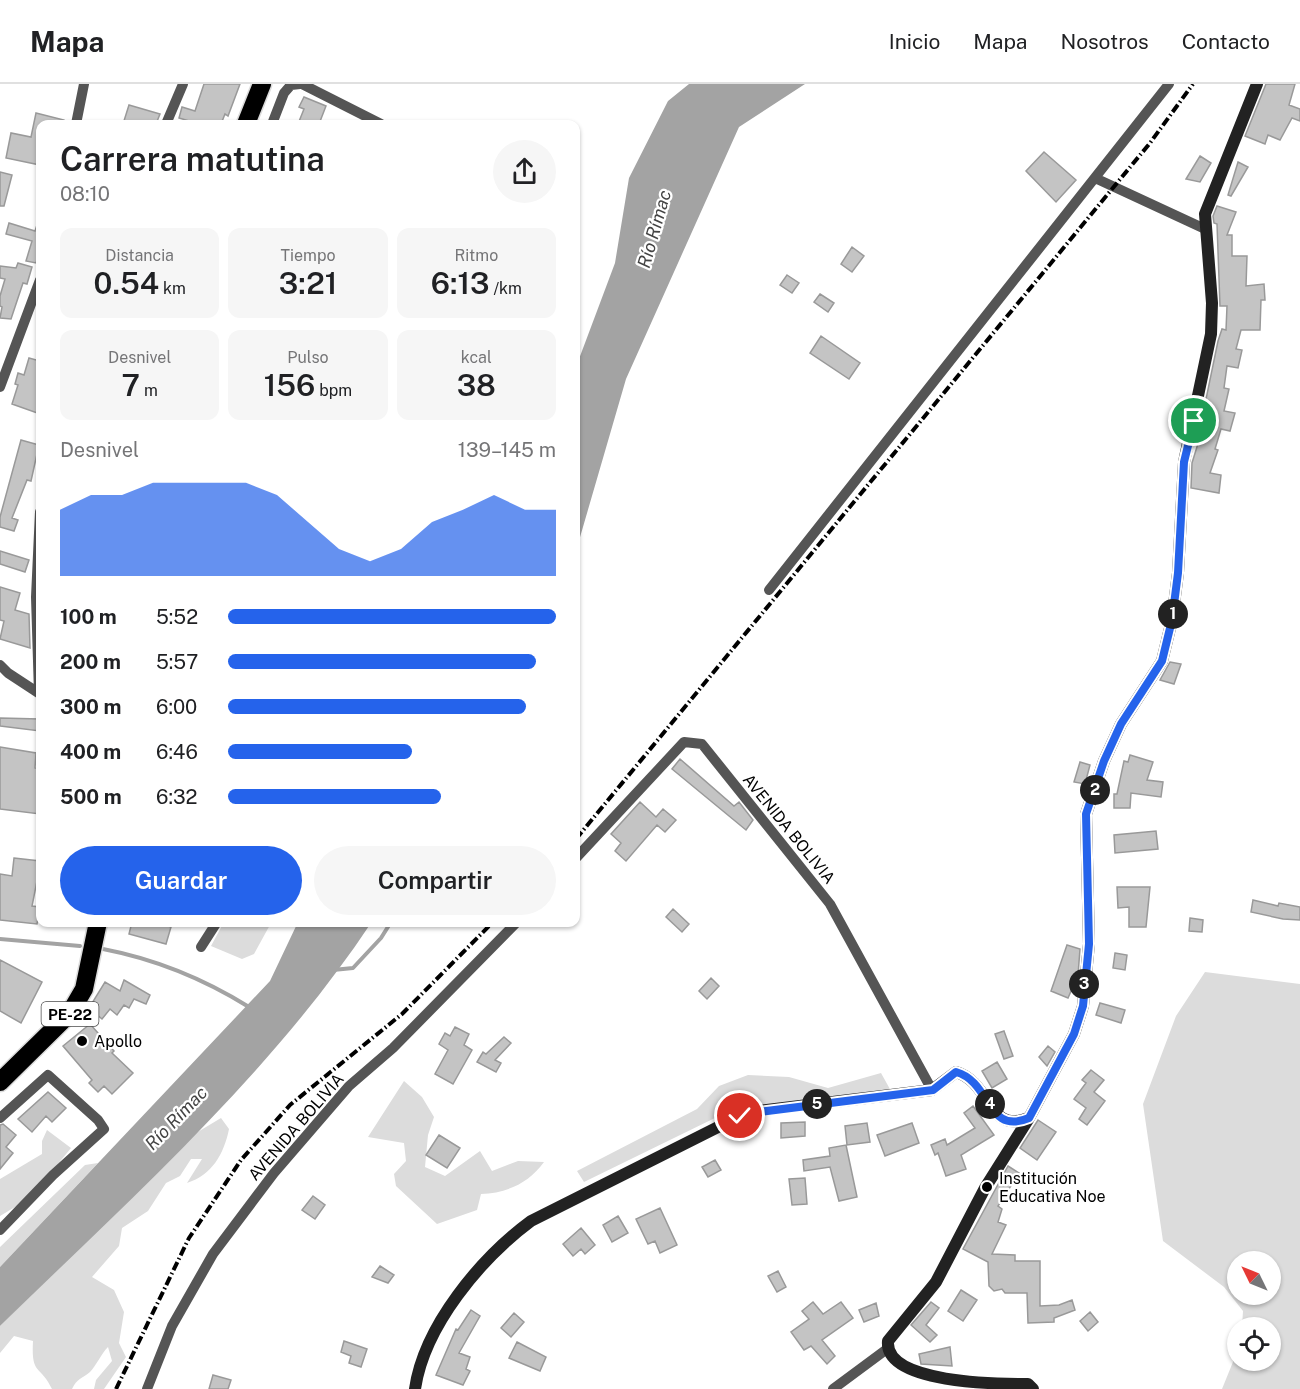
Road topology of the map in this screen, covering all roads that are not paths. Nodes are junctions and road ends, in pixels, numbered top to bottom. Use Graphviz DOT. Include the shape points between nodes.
graph roads {
  1 [pos="84,84"];
  2 [pos="183,84"];
  3 [pos="301,84"];
  4 [pos="1168,84"];
  5 [pos="1257,84"];
  6 [pos="258,85"];
  7 [pos="77,120"];
  8 [pos="168,120"];
  9 [pos="247,120"];
  10 [pos="274,120"];
  11 [pos="373,120"];
  12 [pos="1095,178"];
  13 [pos="1205,229"];
  14 [pos="36,291"];
  15 [pos="0,387"];
  16 [pos="769,590"];
  17 [pos="0,665"];
  18 [pos="36,690"];
  19 [pos="580,854"];
  20 [pos="97,927"];
  21 [pos="214,927"];
  22 [pos="512,927"];
  23 [pos="201,947"];
  24 [pos="0,1082"];
  25 [pos="933,1090"];
  26 [pos="0,1118"];
  27 [pos="1029,1118"];
  28 [pos="0,1230"];
  29 [pos="887,1349"];
  30 [pos="147,1389"];
  31 [pos="415,1389"];
  32 [pos="833,1389"];
  33 [pos="1033,1389"];
  1 -- 7 [label="street"];
  2 -- 8 [label="street"];
  3 -- 10 [label="street" via="291,85 284,93"];
  3 -- 11 [label="street"];
  4 -- 12 [label="street"];
  5 -- 13 [label="street" via="1205,214"];
  6 -- 9 [label="highway"];
  12 -- 13 [label="street"];
  12 -- 16 [label="street"];
  13 -- 27 [label="street" via="1211,334 1184,462 1172,620 1162,661 1121,724 1086,814 1089,944 1083,1006 1074,1034"];
  14 -- 15 [label="street"];
  17 -- 18 [label="street"];
  19 -- 25 [label="street, AVENIDA BOLIVIA" via="684,742 702,744 830,904"];
  20 -- 24 [label="highway, PE-22" via="84,989 70,1014"];
  21 -- 23 [label="street"];
  22 -- 30 [label="street, AVENIDA BOLIVIA" via="393,1048 349,1086 274,1173 213,1254 172,1326"];
  25 -- 27 [label="street" via="956,1072 973,1080 1002,1120 1015,1123"];
  25 -- 31 [label="street" via="740,1116 531,1221 487,1261 432,1333 417,1370"];
  26 -- 28 [label="street" via="48,1075 104,1129"];
  27 -- 29 [label="street" via="985,1188 936,1282 895,1330"];
  29 -- 32 [label="street"];
  29 -- 33 [label="street" via="908,1370 938,1377 1029,1384"];
}
